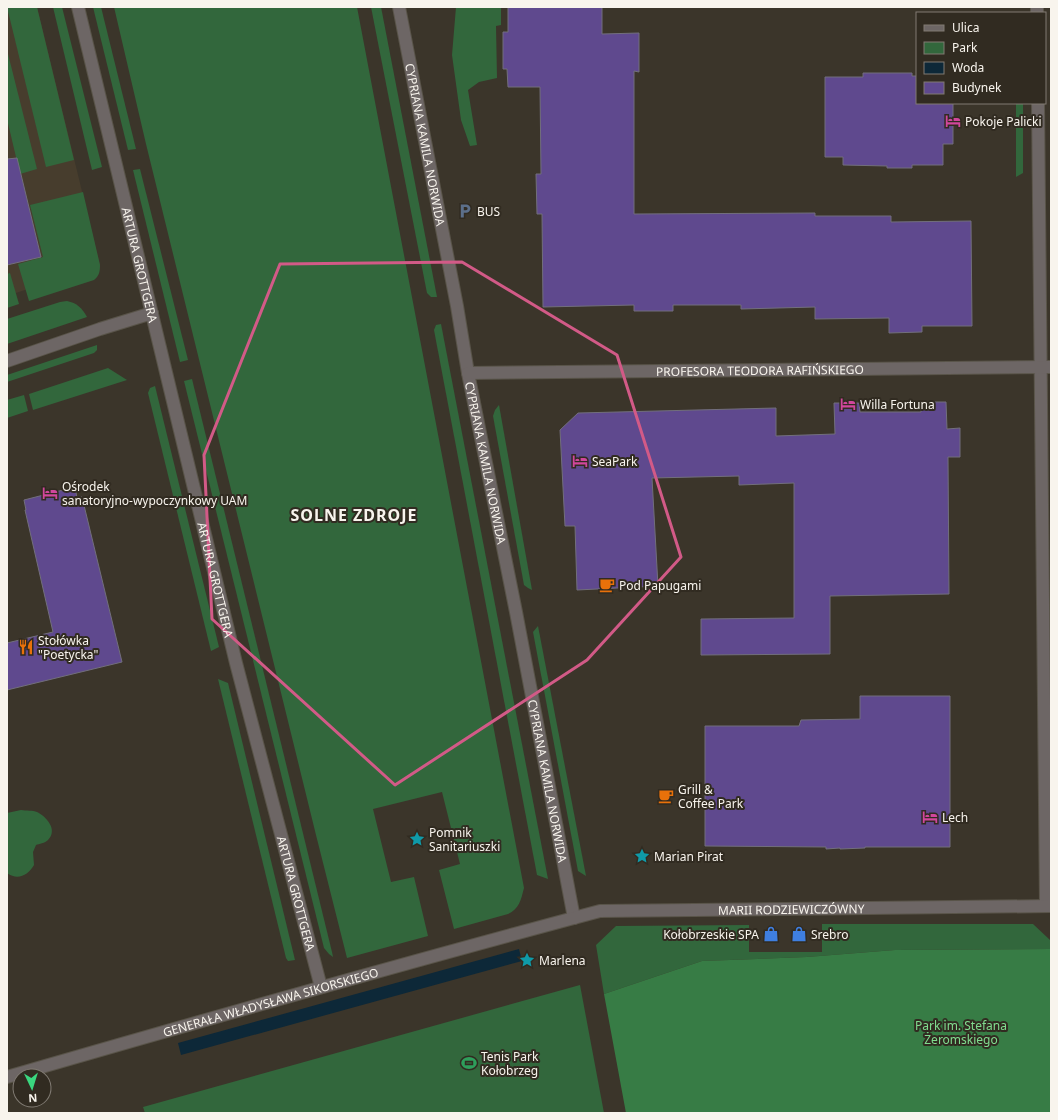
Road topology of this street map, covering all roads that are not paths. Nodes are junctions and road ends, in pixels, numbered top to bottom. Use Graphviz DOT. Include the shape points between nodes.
graph roads {
  1 [pos="78,7"];
  2 [pos="399,7"];
  3 [pos="1038,104"];
  4 [pos="152,313"];
  5 [pos="7,361"];
  6 [pos="1046,367"];
  7 [pos="468,373"];
  8 [pos="1049,906"];
  9 [pos="574,918"];
  10 [pos="534,928"];
  11 [pos="321,987"];
  12 [pos="7,1077"];
  1 -- 4 [label="street, ARTURA GROTTGERA"];
  2 -- 7 [label="street, CYPRIANA KAMILA NORWIDA"];
  3 -- 6 [label="street"];
  4 -- 5 [label="street"];
  4 -- 11 [label="street, ARTURA GROTTGERA" via="236,663"];
  6 -- 7 [label="street, PROFESORA TEODORA RAFIŃSKIEGO"];
  6 -- 8 [label="street"];
  7 -- 9 [label="street, CYPRIANA KAMILA NORWIDA"];
  8 -- 9 [label="street, MARII RODZIEWICZÓWNY" via="611,910"];
  9 -- 10 [label="street, MARII RODZIEWICZÓWNY"];
  10 -- 11 [label="street, GENERAŁA WŁADYSŁAWA SIKORSKIEGO"];
  11 -- 12 [label="street, GENERAŁA WŁADYSŁAWA SIKORSKIEGO"];
}
